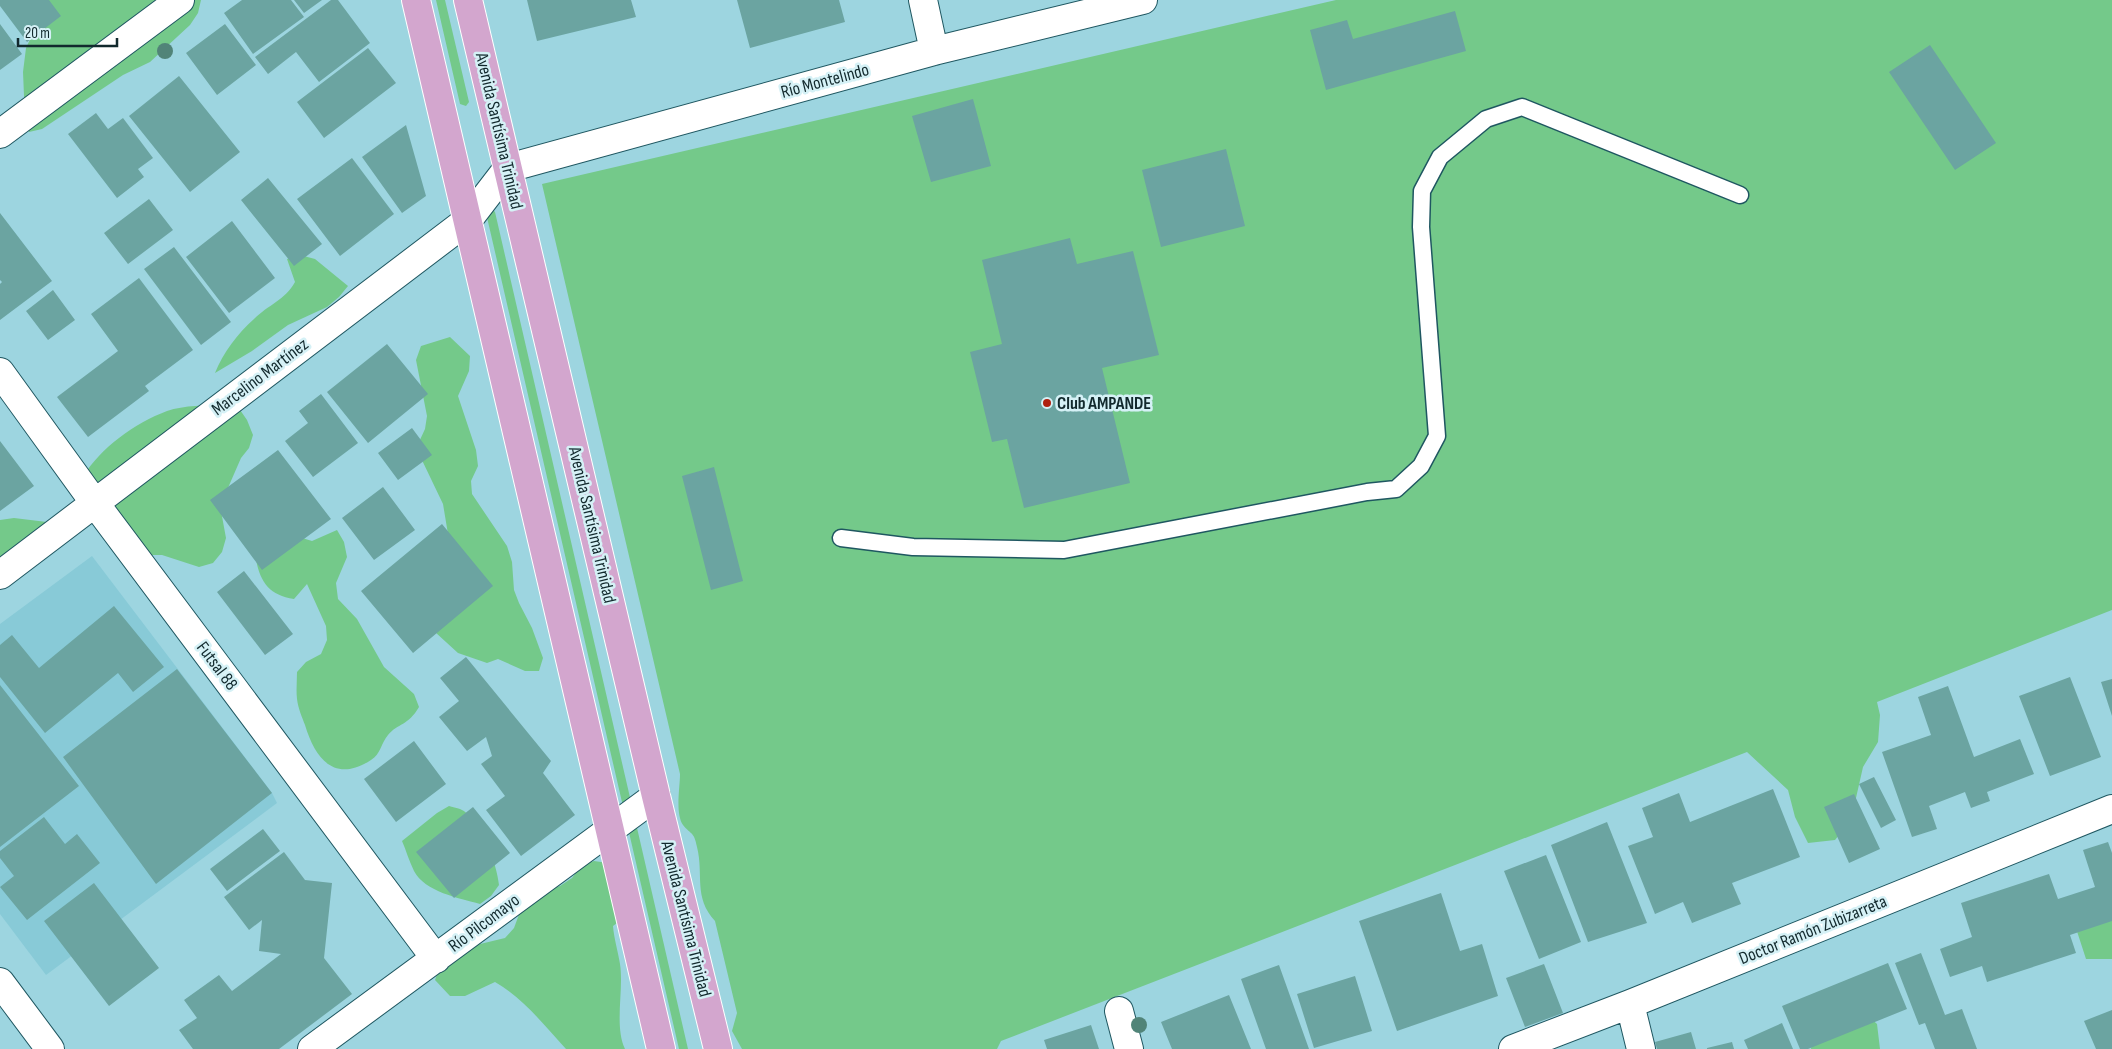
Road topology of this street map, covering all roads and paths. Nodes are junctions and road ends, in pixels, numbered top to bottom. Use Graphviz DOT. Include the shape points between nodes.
graph roads {
  1 [pos="180,0"];
  2 [pos="416,0"];
  3 [pos="468,0"];
  4 [pos="924,0"];
  5 [pos="1143,0"];
  6 [pos="934,51"];
  7 [pos="0,134"];
  8 [pos="508,168"];
  9 [pos="1740,195"];
  10 [pos="468,220"];
  11 [pos="0,372"];
  12 [pos="94,502"];
  13 [pos="841,538"];
  14 [pos="0,575"];
  15 [pos="656,796"];
  16 [pos="2112,809"];
  17 [pos="610,830"];
  18 [pos="436,959"];
  19 [pos="0,982"];
  20 [pos="1630,1004"];
  21 [pos="1120,1011"];
  22 [pos="50,1049"];
  23 [pos="312,1049"];
  24 [pos="661,1049"];
  25 [pos="718,1049"];
  26 [pos="1129,1049"];
  27 [pos="1513,1049"];
  28 [pos="1641,1049"];
  1 -- 7 [label="street"];
  2 -- 10 [label="main road"];
  3 -- 8 [label="main road, Avenida Santísima Trinidad"];
  4 -- 6 [label="street"];
  5 -- 6 [label="street, Río Montelindo"];
  6 -- 8 [label="street, Río Montelindo"];
  8 -- 10 [label="street, Marcelino Martínez"];
  8 -- 15 [label="main road, Avenida Santísima Trinidad"];
  9 -- 13 [label="lane" via="1522,108 1486,119 1440,157 1422,191 1421,227 1437,436 1422,466 1396,489 1064,550 912,546"];
  10 -- 12 [label="street, Marcelino Martínez"];
  10 -- 17 [label="main road"];
  11 -- 12 [label="street, Futsal 88"];
  12 -- 14 [label="street, Marcelino Martínez"];
  12 -- 18 [label="street, Futsal 88"];
  15 -- 17 [label="street, Río Pilcomayo"];
  15 -- 25 [label="main road, Avenida Santísima Trinidad"];
  16 -- 20 [label="street, Doctor Ramón Zubizarreta"];
  17 -- 18 [label="street, Río Pilcomayo"];
  17 -- 24 [label="main road"];
  18 -- 23 [label="street, Río Pilcomayo"];
  19 -- 22 [label="street"];
  20 -- 27 [label="street, Doctor Ramón Zubizarreta"];
  20 -- 28 [label="street"];
  21 -- 26 [label="street"];
}
